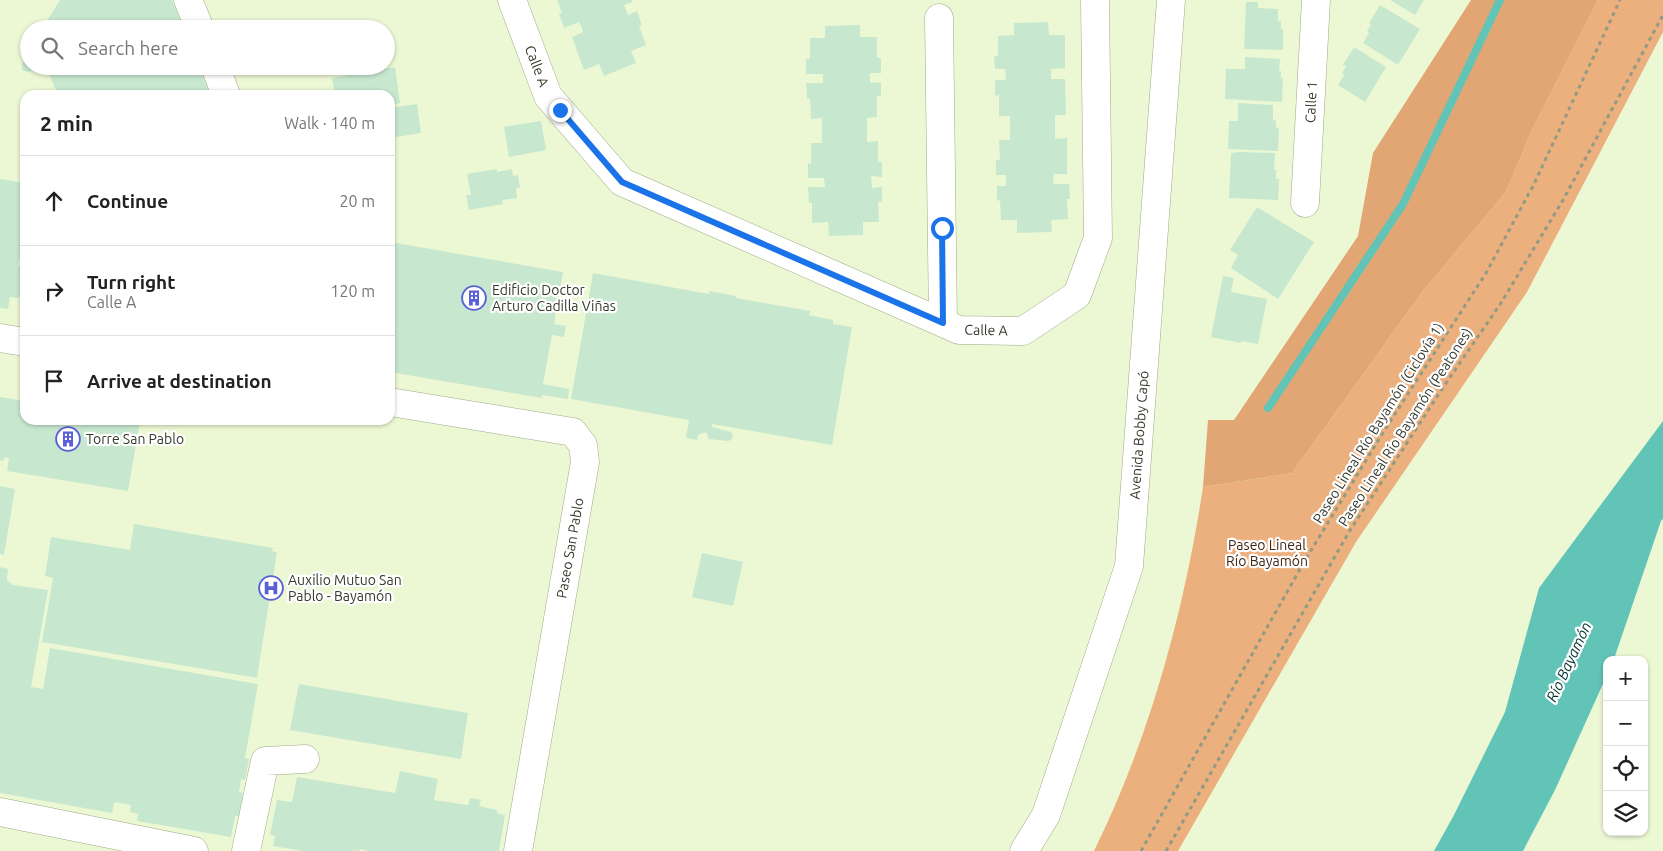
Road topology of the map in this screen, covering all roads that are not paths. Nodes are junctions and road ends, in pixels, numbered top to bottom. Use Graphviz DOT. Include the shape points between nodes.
graph roads {
  1 [pos="188,0"];
  2 [pos="512,0"];
  3 [pos="1095,0"];
  4 [pos="1171,0"];
  5 [pos="1318,2"];
  6 [pos="939,18"];
  7 [pos="196,20"];
  8 [pos="218,75"];
  9 [pos="224,90"];
  10 [pos="1305,203"];
  11 [pos="943,323"];
  12 [pos="0,338"];
  13 [pos="20,341"];
  14 [pos="395,403"];
  15 [pos="305,759"];
  16 [pos="0,812"];
  17 [pos="194,851"];
  18 [pos="246,851"];
  19 [pos="518,851"];
  20 [pos="1024,851"];
  1 -- 7 [label="street"];
  2 -- 11 [label="street, Calle A" via="548,96 622,182"];
  3 -- 11 [label="street, Calle A" via="1098,238 1077,295 1023,331 959,330"];
  4 -- 20 [label="street, Avenida Bobby Capó" via="1129,566 1046,814"];
  5 -- 10 [label="street, Calle 1"];
  6 -- 11 [label="street"];
  8 -- 9 [label="street"];
  12 -- 13 [label="street"];
  14 -- 19 [label="street, Paseo San Pablo" via="573,432 583,445 585,462"];
  15 -- 18 [label="street" via="265,761"];
  16 -- 17 [label="street"];
}
